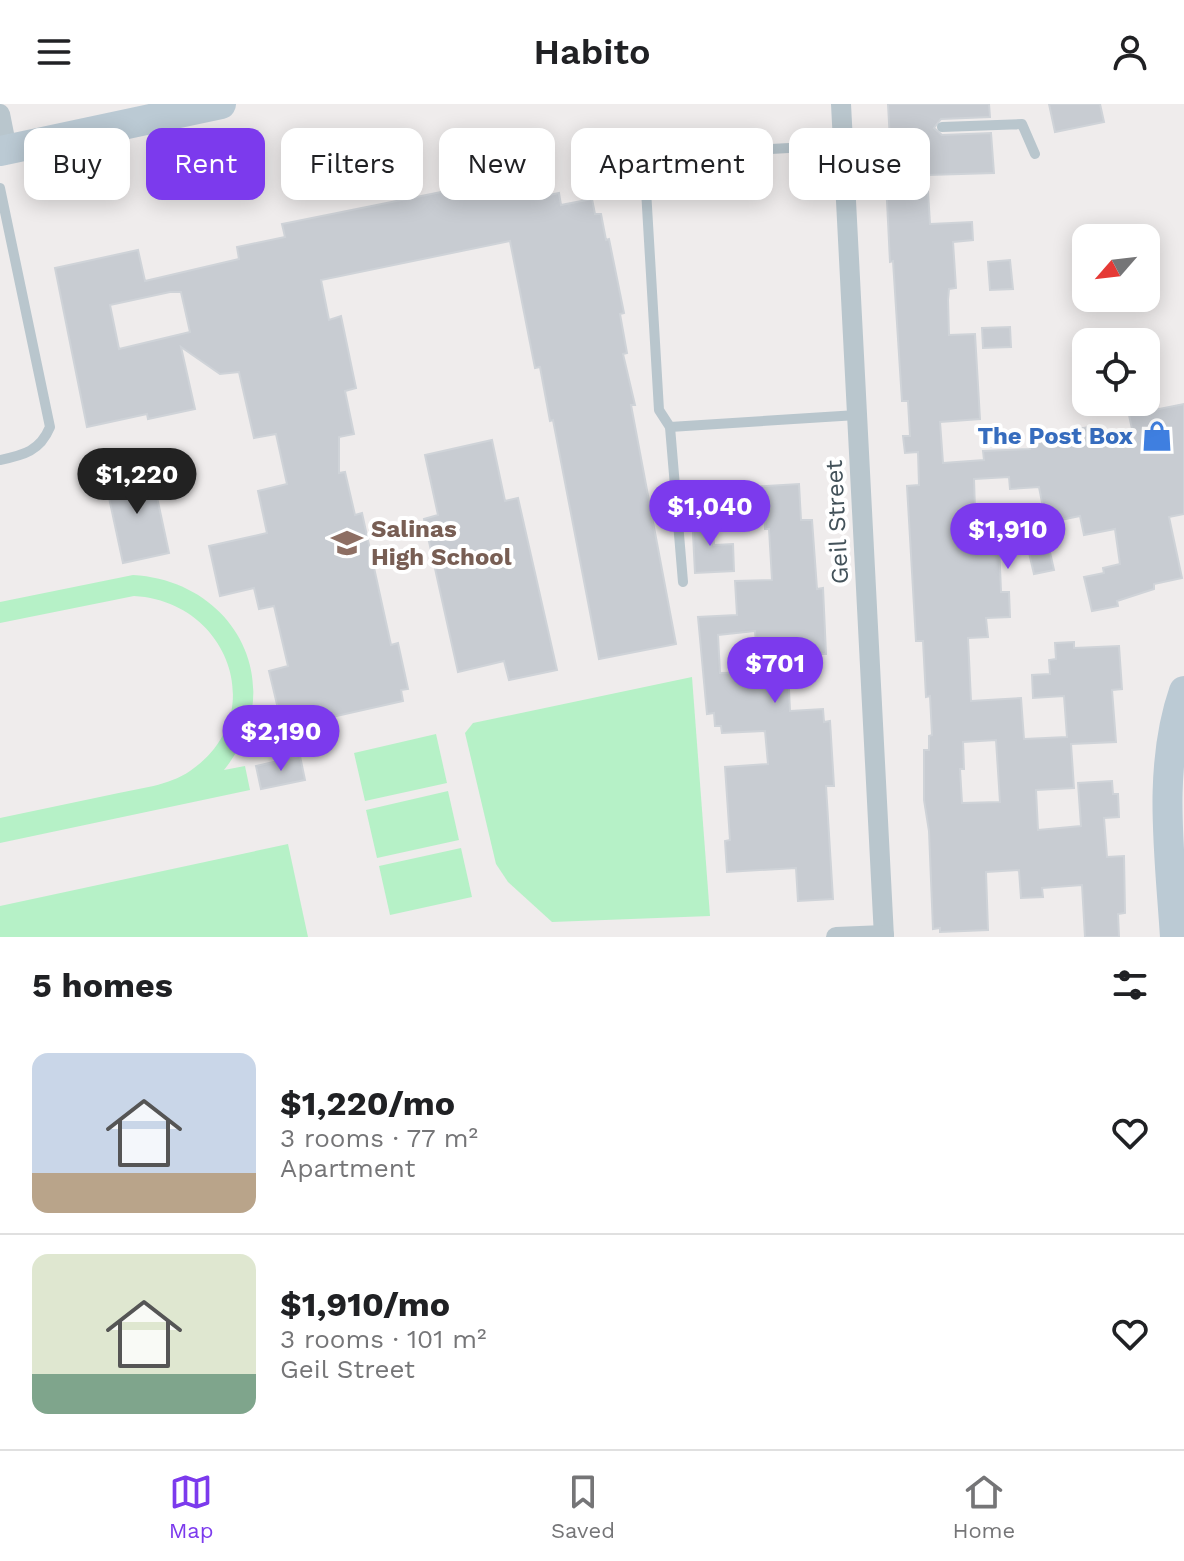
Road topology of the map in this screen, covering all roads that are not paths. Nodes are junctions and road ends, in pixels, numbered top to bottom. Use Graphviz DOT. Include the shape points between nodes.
graph roads {
  1 [pos="221,104"];
  2 [pos="841,104"];
  3 [pos="0,114"];
  4 [pos="942,127"];
  5 [pos="842,128"];
  6 [pos="789,149"];
  7 [pos="4,150"];
  8 [pos="1035,154"];
  9 [pos="0,188"];
  10 [pos="846,200"];
  11 [pos="857,415"];
  12 [pos="670,427"];
  13 [pos="0,460"];
  14 [pos="683,582"];
  15 [pos="1184,691"];
  16 [pos="1178,922"];
  17 [pos="884,936"];
  18 [pos="836,937"];
  1 -- 7 [label="street"];
  2 -- 5 [label="street, Geil Street"];
  3 -- 7 [label="street"];
  4 -- 8 [label="lane" via="1022,124"];
  6 -- 12 [label="lane" via="644,156 659,410"];
  9 -- 13 [label="lane" via="50,427 34,450"];
  10 -- 11 [label="street, Geil Street"];
  11 -- 12 [label="lane"];
  11 -- 17 [label="street, Geil Street"];
  12 -- 14 [label="lane"];
  15 -- 16 [label="street" via="1174,720 1169,765"];
  17 -- 18 [label="street"];
}
